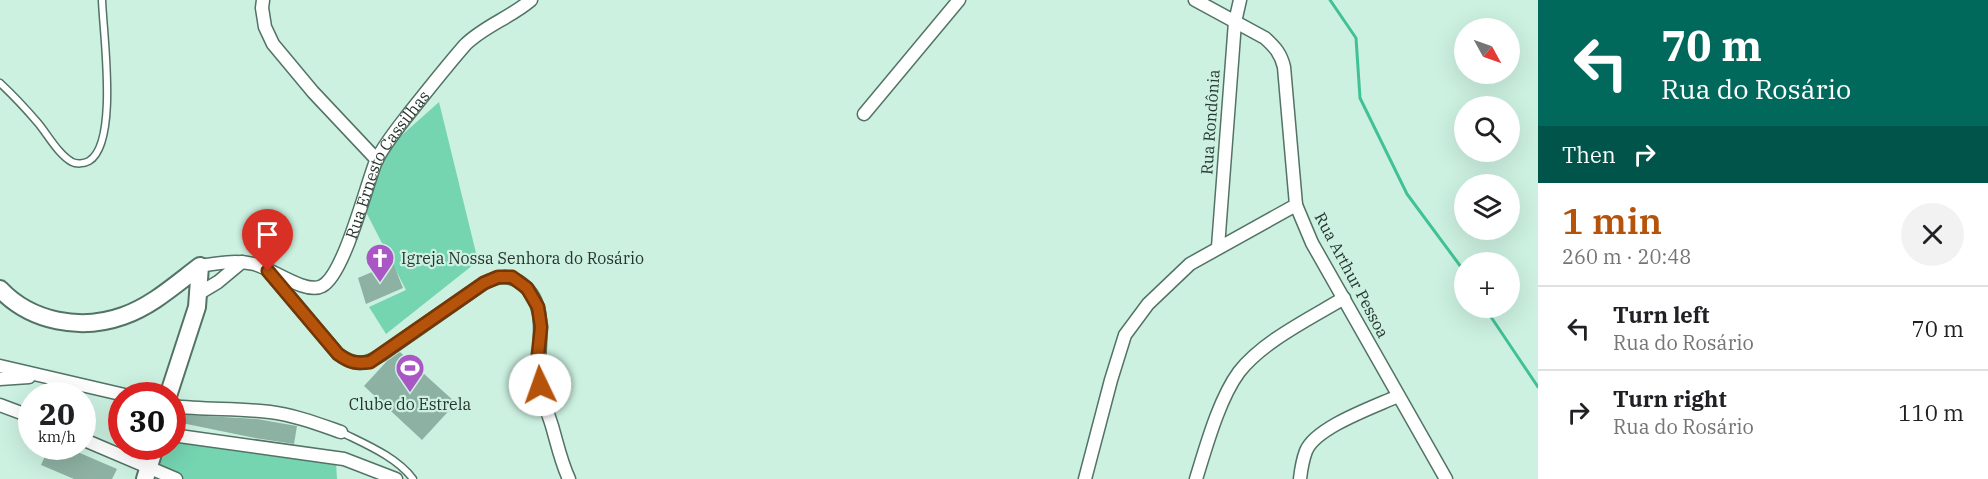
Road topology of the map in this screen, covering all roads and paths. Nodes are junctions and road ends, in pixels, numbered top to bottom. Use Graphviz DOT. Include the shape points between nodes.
graph roads {
  1 [pos="102,0"];
  2 [pos="263,0"];
  3 [pos="531,0"];
  4 [pos="959,0"];
  5 [pos="1195,0"];
  6 [pos="1240,0"];
  7 [pos="1235,22"];
  8 [pos="0,83"];
  9 [pos="864,114"];
  10 [pos="377,160"];
  11 [pos="1296,205"];
  12 [pos="1218,247"];
  13 [pos="242,262"];
  14 [pos="200,266"];
  15 [pos="268,271"];
  16 [pos="0,289"];
  17 [pos="198,294"];
  18 [pos="1344,298"];
  19 [pos="0,366"];
  20 [pos="40,376"];
  21 [pos="0,379"];
  22 [pos="173,382"];
  23 [pos="108,391"];
  24 [pos="1398,396"];
  25 [pos="0,405"];
  26 [pos="186,408"];
  27 [pos="18,412"];
  28 [pos="341,432"];
  29 [pos="186,437"];
  30 [pos="96,447"];
  31 [pos="147,474"];
  32 [pos="176,479"];
  33 [pos="396,479"];
  34 [pos="413,479"];
  35 [pos="569,479"];
  36 [pos="1085,479"];
  37 [pos="1196,479"];
  38 [pos="1300,479"];
  39 [pos="1446,479"];
  1 -- 8 [label="lane" via="108,113 103,142 94,158 73,163"];
  2 -- 10 [label="street" via="265,27 273,44"];
  3 -- 10 [label="street, Rua Ernesto Cassilhas" via="477,33 465,45 393,134"];
  4 -- 9 [label="street"];
  5 -- 7 [label="street, Rua Arthur Pessoa"];
  6 -- 7 [label="street, Rua Rondônia"];
  7 -- 11 [label="street, Rua Arthur Pessoa" via="1275,46 1282,57"];
  7 -- 12 [label="street, Rua Rondônia"];
  10 -- 15 [label="street, Rua Ernesto Cassilhas" via="344,253 322,286 310,288"];
  11 -- 12 [label="street"];
  11 -- 18 [label="street, Rua Arthur Pessoa" via="1312,243"];
  12 -- 36 [label="street" via="1169,282 1125,335"];
  13 -- 14 [label="street, Rua Ernesto Cassilhas"];
  13 -- 15 [label="street, Rua Ernesto Cassilhas"];
  13 -- 17 [label="street"];
  14 -- 16 [label="main road" via="159,297 124,316 88,324 54,320 28,311"];
  14 -- 17 [label="main road"];
  15 -- 35 [label="street" via="338,354 357,364 370,362 484,283 512,277 527,288 538,307 540,385"];
  17 -- 22 [label="main road"];
  18 -- 24 [label="street, Rua Arthur Pessoa"];
  18 -- 37 [label="street" via="1292,329 1240,371 1228,389"];
  19 -- 20 [label="street"];
  20 -- 21 [label="street"];
  20 -- 23 [label="street"];
  24 -- 38 [label="street" via="1326,429 1315,438 1306,450"];
  24 -- 39 [label="street, Rua Arthur Pessoa"];
  25 -- 27 [label="street"];
  26 -- 28 [label="street" via="271,412"];
  28 -- 34 [label="lane" via="379,452"];
  29 -- 33 [label="street" via="345,459"];
  30 -- 31 [label="street"];
  31 -- 32 [label="street"];
}
